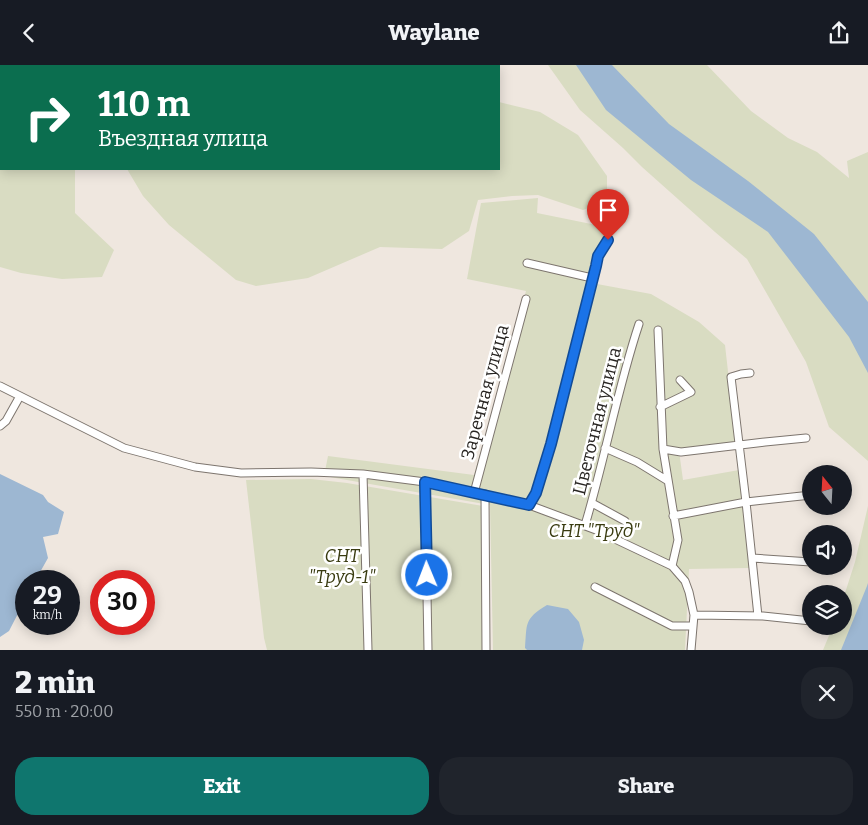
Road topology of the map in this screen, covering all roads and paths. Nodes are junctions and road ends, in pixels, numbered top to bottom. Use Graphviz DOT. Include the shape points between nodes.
graph roads {
  1 [pos="608,240"];
  2 [pos="527,263"];
  3 [pos="592,278"];
  4 [pos="526,299"];
  5 [pos="639,324"];
  6 [pos="658,330"];
  7 [pos="750,373"];
  8 [pos="680,379"];
  9 [pos="0,386"];
  10 [pos="20,396"];
  11 [pos="660,407"];
  12 [pos="0,426"];
  13 [pos="806,438"];
  14 [pos="739,445"];
  15 [pos="605,448"];
  16 [pos="663,449"];
  17 [pos="362,475"];
  18 [pos="668,481"];
  19 [pos="425,482"];
  20 [pos="474,493"];
  21 [pos="485,495"];
  22 [pos="802,496"];
  23 [pos="746,502"];
  24 [pos="592,503"];
  25 [pos="529,505"];
  26 [pos="673,516"];
  27 [pos="625,521"];
  28 [pos="585,525"];
  29 [pos="752,558"];
  30 [pos="802,561"];
  31 [pos="672,567"];
  32 [pos="595,587"];
  33 [pos="694,615"];
  34 [pos="758,616"];
  35 [pos="802,620"];
  36 [pos="692,626"];
  37 [pos="368,650"];
  38 [pos="428,650"];
  39 [pos="486,650"];
  40 [pos="692,650"];
  1 -- 3 [label="street" via="598,256"];
  2 -- 3 [label="street"];
  3 -- 25 [label="street" via="551,444 536,493"];
  4 -- 20 [label="street, Заречная улица"];
  5 -- 15 [label="street, Цветочная улица"];
  6 -- 11 [label="street"];
  7 -- 14 [label="street" via="731,377"];
  8 -- 11 [label="street" via="691,392"];
  9 -- 10 [label="street"];
  10 -- 12 [label="street"];
  10 -- 17 [label="street" via="124,449 194,467 241,473 312,471"];
  11 -- 16 [label="street"];
  13 -- 14 [label="street"];
  14 -- 16 [label="street" via="681,452"];
  14 -- 23 [label="street"];
  15 -- 18 [label="street"];
  15 -- 24 [label="street, Цветочная улица"];
  16 -- 18 [label="street"];
  17 -- 19 [label="street"];
  17 -- 37 [label="street"];
  18 -- 26 [label="street"];
  19 -- 20 [label="street"];
  19 -- 38 [label="street"];
  20 -- 21 [label="street"];
  21 -- 25 [label="street"];
  21 -- 39 [label="street"];
  22 -- 23 [label="street"];
  23 -- 26 [label="street"];
  23 -- 29 [label="street"];
  24 -- 27 [label="street"];
  24 -- 28 [label="street, Цветочная улица"];
  25 -- 28 [label="street"];
  26 -- 31 [label="street" via="678,540"];
  28 -- 31 [label="street"];
  29 -- 30 [label="street"];
  29 -- 34 [label="street"];
  31 -- 33 [label="street" via="685,581"];
  32 -- 36 [label="street" via="672,627"];
  33 -- 34 [label="street"];
  33 -- 36 [label="street"];
  34 -- 35 [label="street"];
  36 -- 40 [label="street"];
}
